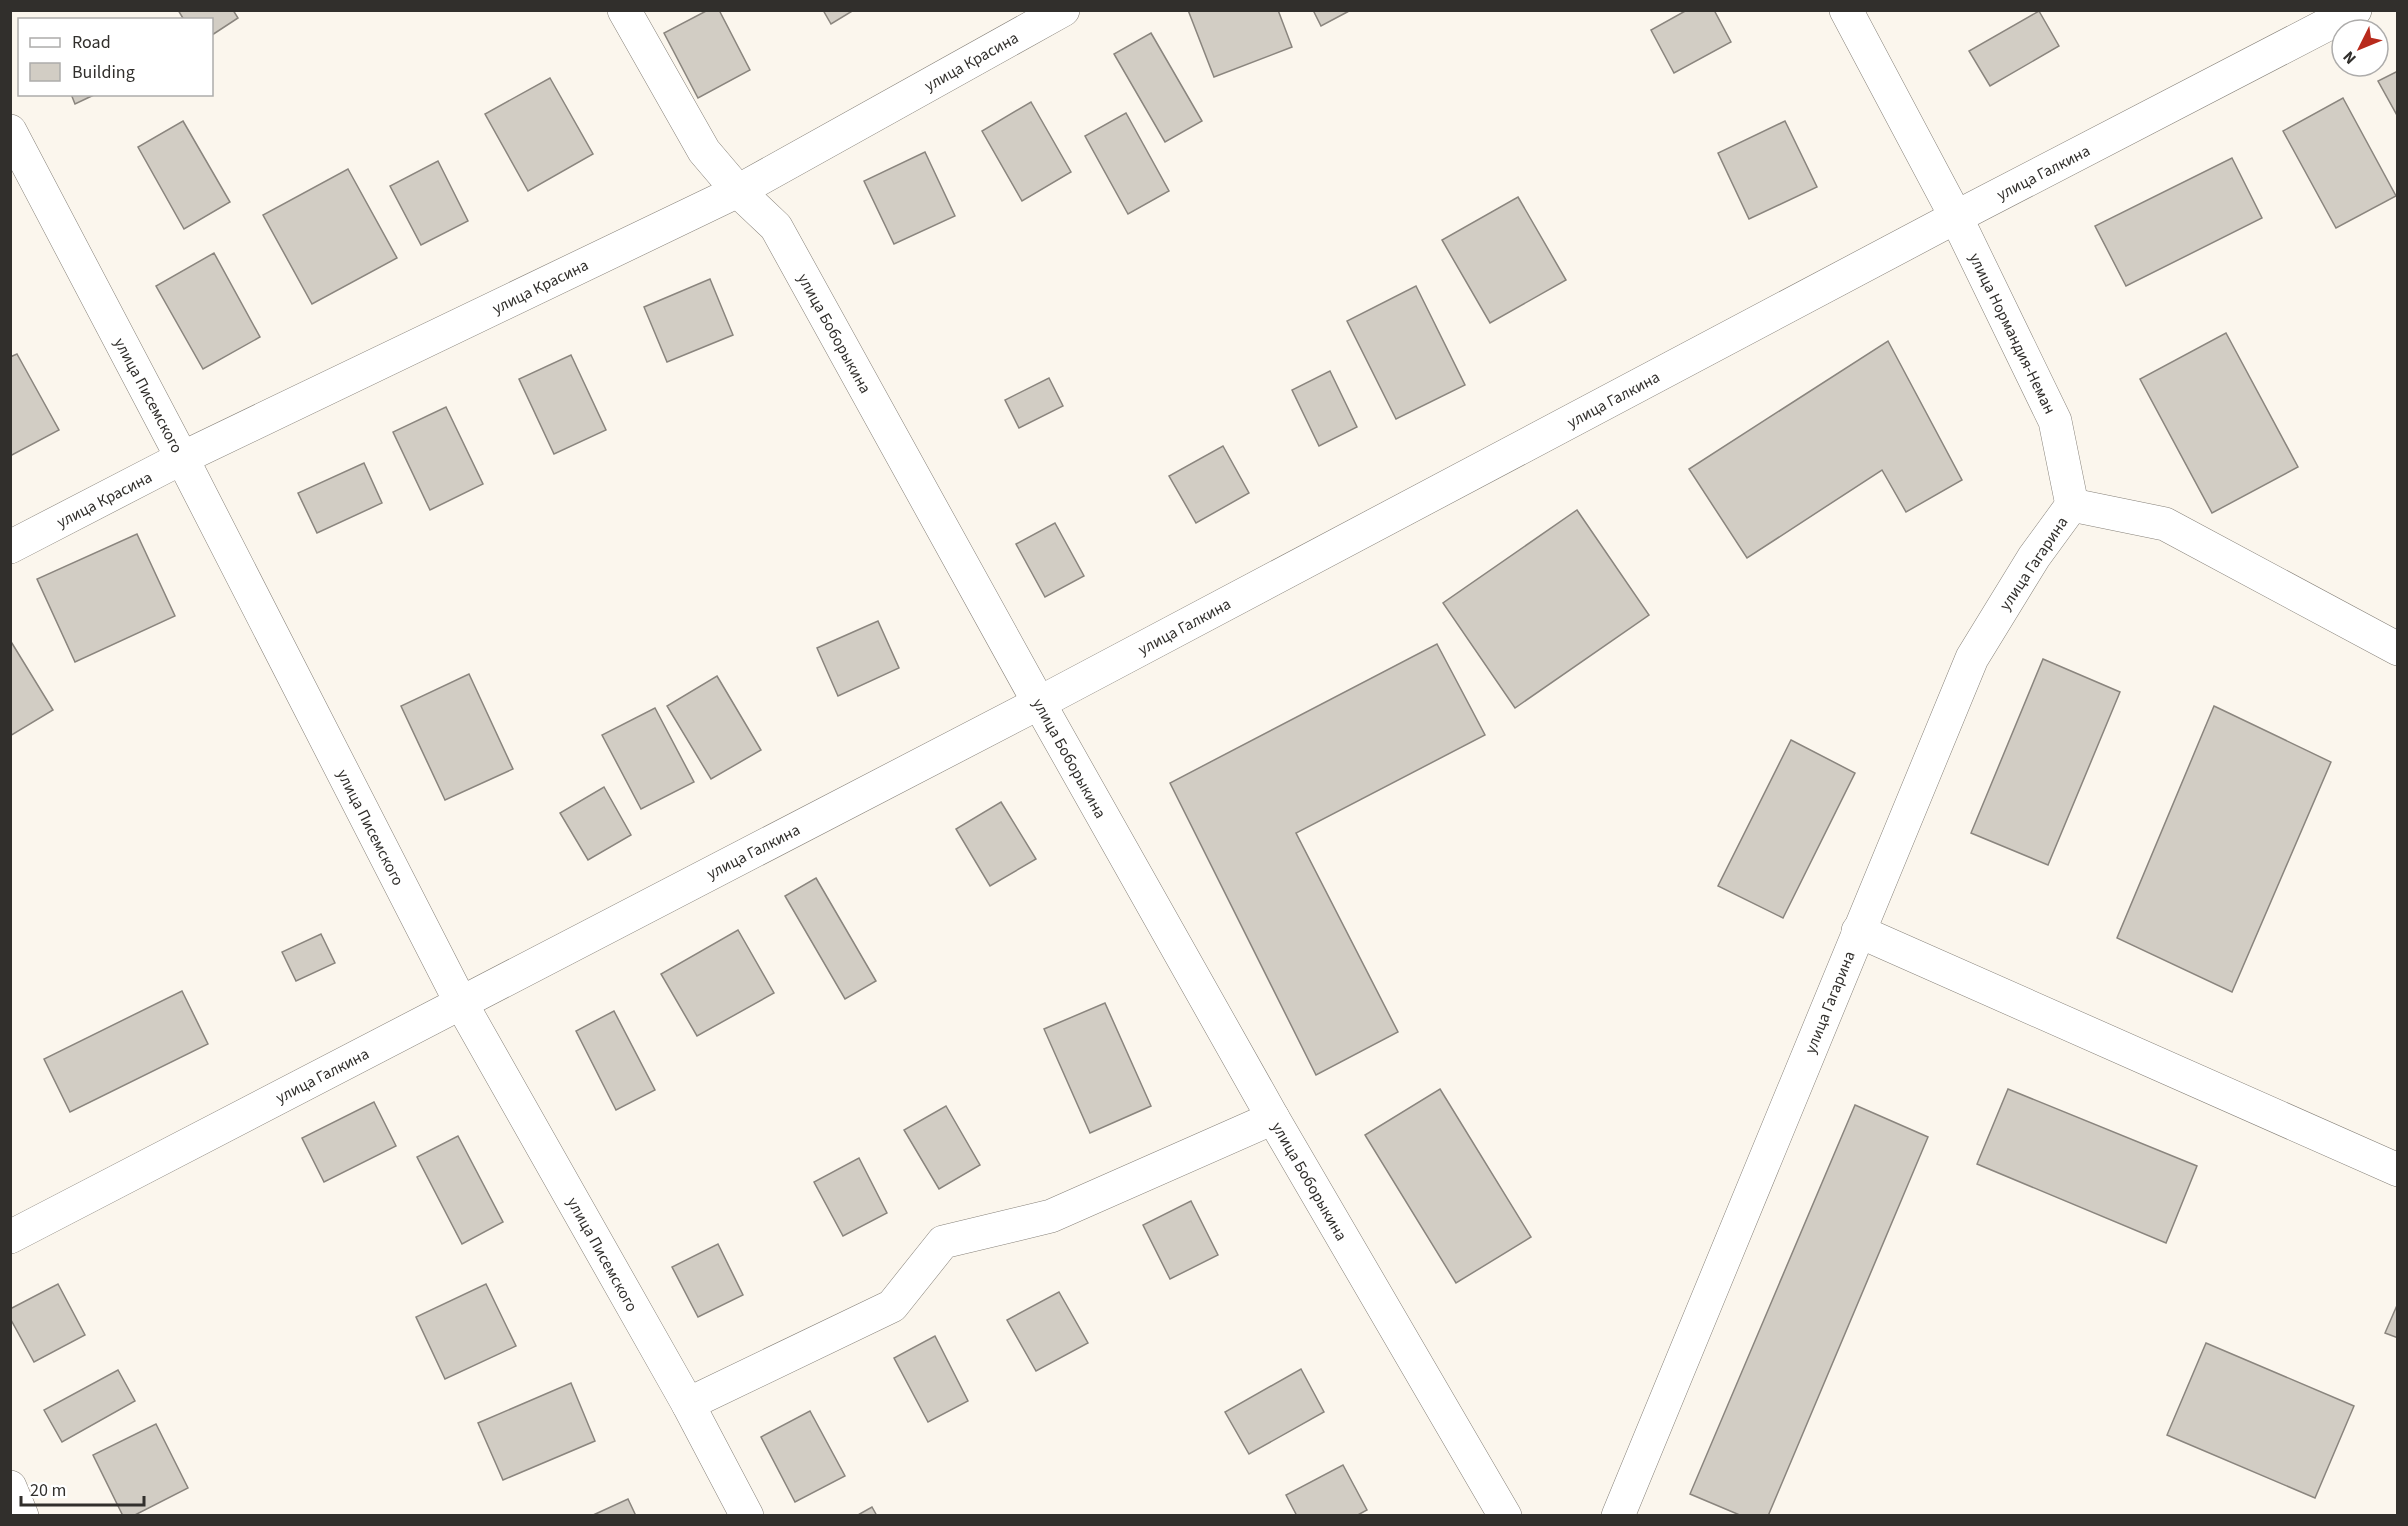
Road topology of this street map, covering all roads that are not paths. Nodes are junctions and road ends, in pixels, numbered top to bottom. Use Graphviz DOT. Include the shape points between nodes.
graph roads {
  1 [pos="624,10"];
  2 [pos="1063,10"];
  3 [pos="1846,10"];
  4 [pos="2355,10"];
  5 [pos="10,131"];
  6 [pos="738,191"];
  7 [pos="1956,217"];
  8 [pos="182,458"];
  9 [pos="2072,505"];
  10 [pos="10,547"];
  11 [pos="2397,649"];
  12 [pos="1039,703"];
  13 [pos="1858,931"];
  14 [pos="461,1003"];
  15 [pos="1273,1118"];
  16 [pos="2397,1170"];
  17 [pos="10,1237"];
  18 [pos="688,1404"];
  19 [pos="10,1487"];
  20 [pos="22,1515"];
  21 [pos="747,1515"];
  22 [pos="1505,1515"];
  23 [pos="1618,1515"];
  1 -- 6 [label="street, улица Боборыкина" via="704,151"];
  2 -- 6 [label="street, улица Красина"];
  3 -- 7 [label="street, улица Нормандия-Неман"];
  4 -- 7 [label="street, улица Галкина"];
  5 -- 8 [label="street, улица Писемского"];
  6 -- 8 [label="street, улица Красина"];
  6 -- 12 [label="street, улица Боборыкина" via="776,227"];
  7 -- 9 [label="street, улица Нормандия-Неман" via="2055,421"];
  7 -- 12 [label="street, улица Галкина"];
  8 -- 10 [label="street, улица Красина"];
  8 -- 14 [label="street, улица Писемского"];
  9 -- 11 [label="street" via="2165,524"];
  9 -- 13 [label="street, улица Гагарина" via="2034,557 1972,658"];
  12 -- 14 [label="street, улица Галкина"];
  12 -- 15 [label="street, улица Боборыкина"];
  13 -- 16 [label="street"];
  13 -- 23 [label="street, улица Гагарина"];
  14 -- 17 [label="street, улица Галкина"];
  14 -- 18 [label="street, улица Писемского"];
  15 -- 18 [label="street" via="1051,1216 943,1242 892,1306"];
  15 -- 22 [label="street, улица Боборыкина"];
  18 -- 21 [label="street, улица Писемского"];
  19 -- 20 [label="street"];
}
